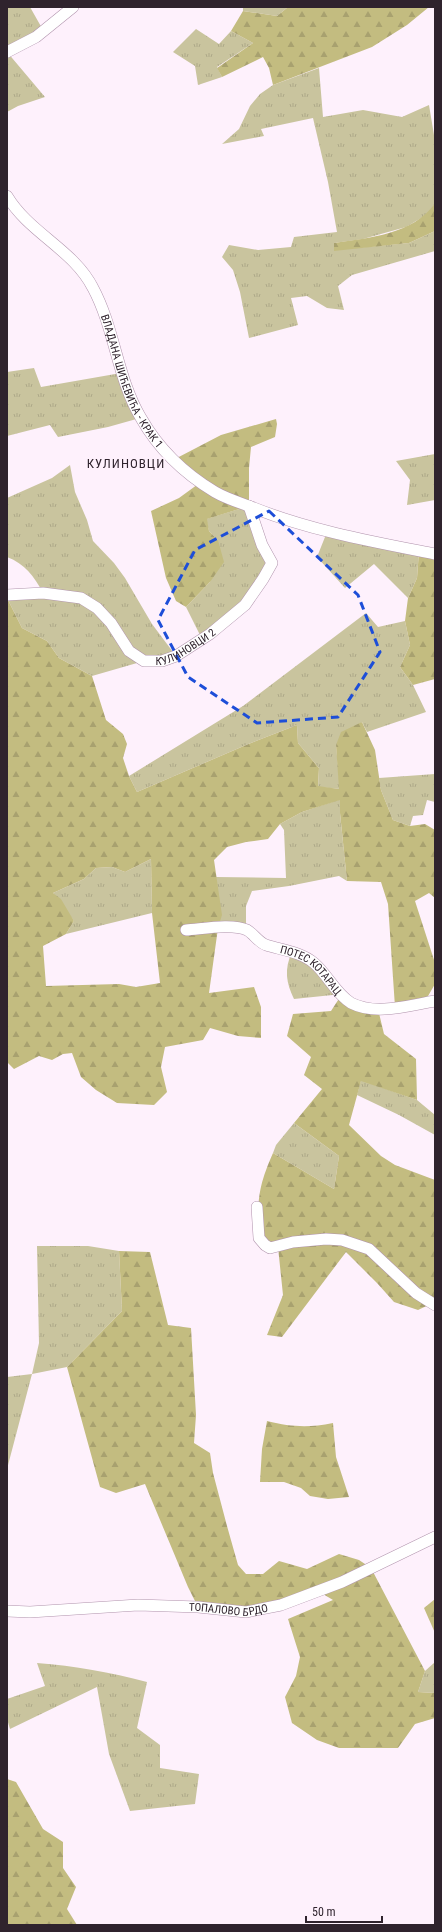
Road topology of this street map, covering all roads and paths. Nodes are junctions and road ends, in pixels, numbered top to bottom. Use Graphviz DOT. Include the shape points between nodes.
graph roads {
  1 [pos="73,7"];
  2 [pos="7,52"];
  3 [pos="7,196"];
  4 [pos="249,506"];
  5 [pos="435,554"];
  6 [pos="7,595"];
  7 [pos="186,930"];
  8 [pos="435,1001"];
  9 [pos="257,1207"];
  10 [pos="435,1305"];
  11 [pos="435,1536"];
  12 [pos="7,1611"];
  1 -- 2 [label="street" via="36,36"];
  3 -- 4 [label="street, ВЛАДАНА ШИЋЕВИЋА - КРАК 1" via="26,221 60,249 93,287 121,373 140,418 157,440 173,460 215,492"];
  4 -- 5 [label="street, ВЛАДАНА ШИЋЕВИЋА - КРАК 1" via="327,532"];
  4 -- 6 [label="street, КУЛИНОВЦИ 2" via="262,545 272,563 245,605 210,634 169,659 144,661 129,651 106,618 82,598 44,593"];
  7 -- 8 [label="street, ПОТЕС КОТАРАЦ" via="228,927 246,930 263,944 301,956 314,964 332,986 351,1002 362,1006 378,1009"];
  9 -- 10 [label="street" via="258,1238 270,1248 293,1242 326,1239 342,1240 369,1249 416,1293"];
  11 -- 12 [label="street, ТОПАЛОВО БРДО" via="342,1582 281,1605 246,1612 138,1605 30,1612"];
}
